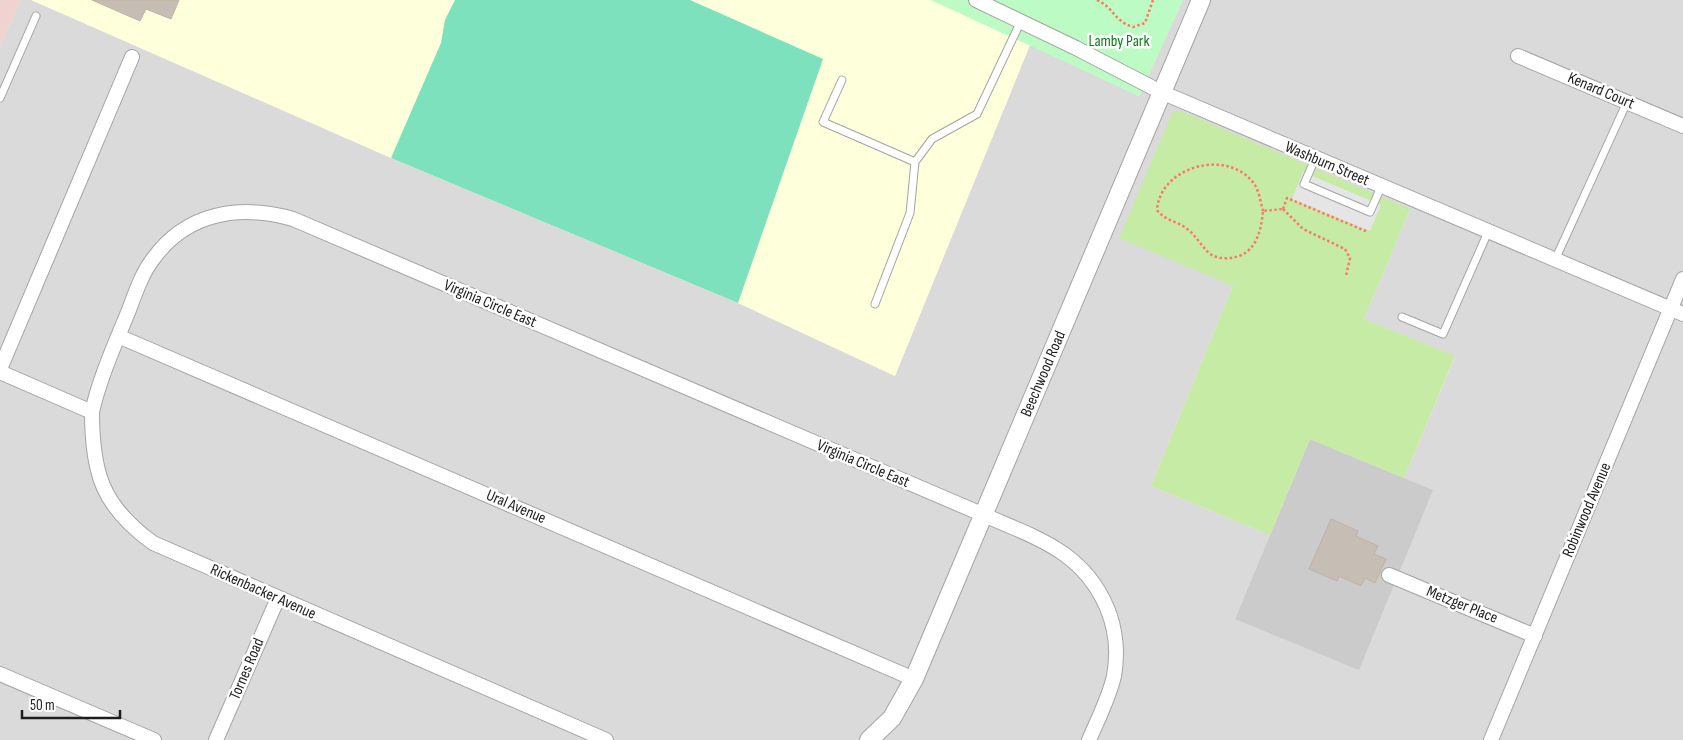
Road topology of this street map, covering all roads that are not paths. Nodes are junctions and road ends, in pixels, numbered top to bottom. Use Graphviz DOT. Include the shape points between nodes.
graph roads {
  1 [pos="976,0"];
  2 [pos="1201,0"];
  3 [pos="36,16"];
  4 [pos="1021,21"];
  5 [pos="1518,56"];
  6 [pos="132,57"];
  7 [pos="842,80"];
  8 [pos="1161,92"];
  9 [pos="0,98"];
  10 [pos="1627,102"];
  11 [pos="1683,126"];
  12 [pos="1315,159"];
  13 [pos="915,162"];
  14 [pos="1380,187"];
  15 [pos="1488,232"];
  16 [pos="1556,260"];
  17 [pos="1683,280"];
  18 [pos="875,304"];
  19 [pos="1677,311"];
  20 [pos="1402,317"];
  21 [pos="118,336"];
  22 [pos="0,370"];
  23 [pos="92,412"];
  24 [pos="984,514"];
  25 [pos="1389,576"];
  26 [pos="278,598"];
  27 [pos="1534,636"];
  28 [pos="0,674"];
  29 [pos="914,679"];
  30 [pos="154,740"];
  31 [pos="216,740"];
  32 [pos="606,740"];
  33 [pos="869,740"];
  34 [pos="1089,740"];
  35 [pos="1491,740"];
  1 -- 4 [label="street, Washburn Street"];
  2 -- 8 [label="street, Beechwood Road"];
  3 -- 9 [label="lane"];
  4 -- 8 [label="street, Washburn Street"];
  4 -- 13 [label="lane" via="977,114 932,139"];
  5 -- 10 [label="street, Kenard Court"];
  6 -- 22 [label="street"];
  7 -- 13 [label="lane" via="823,122"];
  8 -- 12 [label="street, Washburn Street"];
  8 -- 24 [label="street, Beechwood Road"];
  10 -- 11 [label="street, Kenard Court"];
  10 -- 16 [label="lane"];
  12 -- 14 [label="street, Washburn Street"];
  12 -- 14 [label="lane" via="1304,184 1370,212"];
  13 -- 18 [label="lane" via="910,213"];
  14 -- 15 [label="street, Washburn Street"];
  15 -- 16 [label="street, Washburn Street"];
  15 -- 20 [label="lane" via="1443,334"];
  16 -- 19 [label="street, Washburn Street"];
  17 -- 19 [label="street, Robinwood Avenue"];
  19 -- 27 [label="street, Robinwood Avenue"];
  21 -- 23 [label="street, Virginia Circle East"];
  21 -- 24 [label="street, Virginia Circle East" via="152,260 181,233 218,215 235,211 270,212 293,219"];
  21 -- 29 [label="street, Ural Avenue"];
  22 -- 23 [label="street"];
  23 -- 26 [label="street, Rickenbacker Avenue" via="96,468 111,502 123,518 138,532 169,551"];
  24 -- 29 [label="street, Beechwood Road"];
  24 -- 34 [label="street, Virginia Circle East" via="1070,558 1085,570 1105,603 1112,620 1115,664 1110,690"];
  25 -- 27 [label="street, Metzger Place"];
  26 -- 31 [label="street, Tornes Road"];
  26 -- 32 [label="street, Rickenbacker Avenue"];
  27 -- 35 [label="street, Robinwood Avenue"];
  28 -- 30 [label="street"];
  29 -- 33 [label="street, Beechwood Road" via="892,718"];
}
